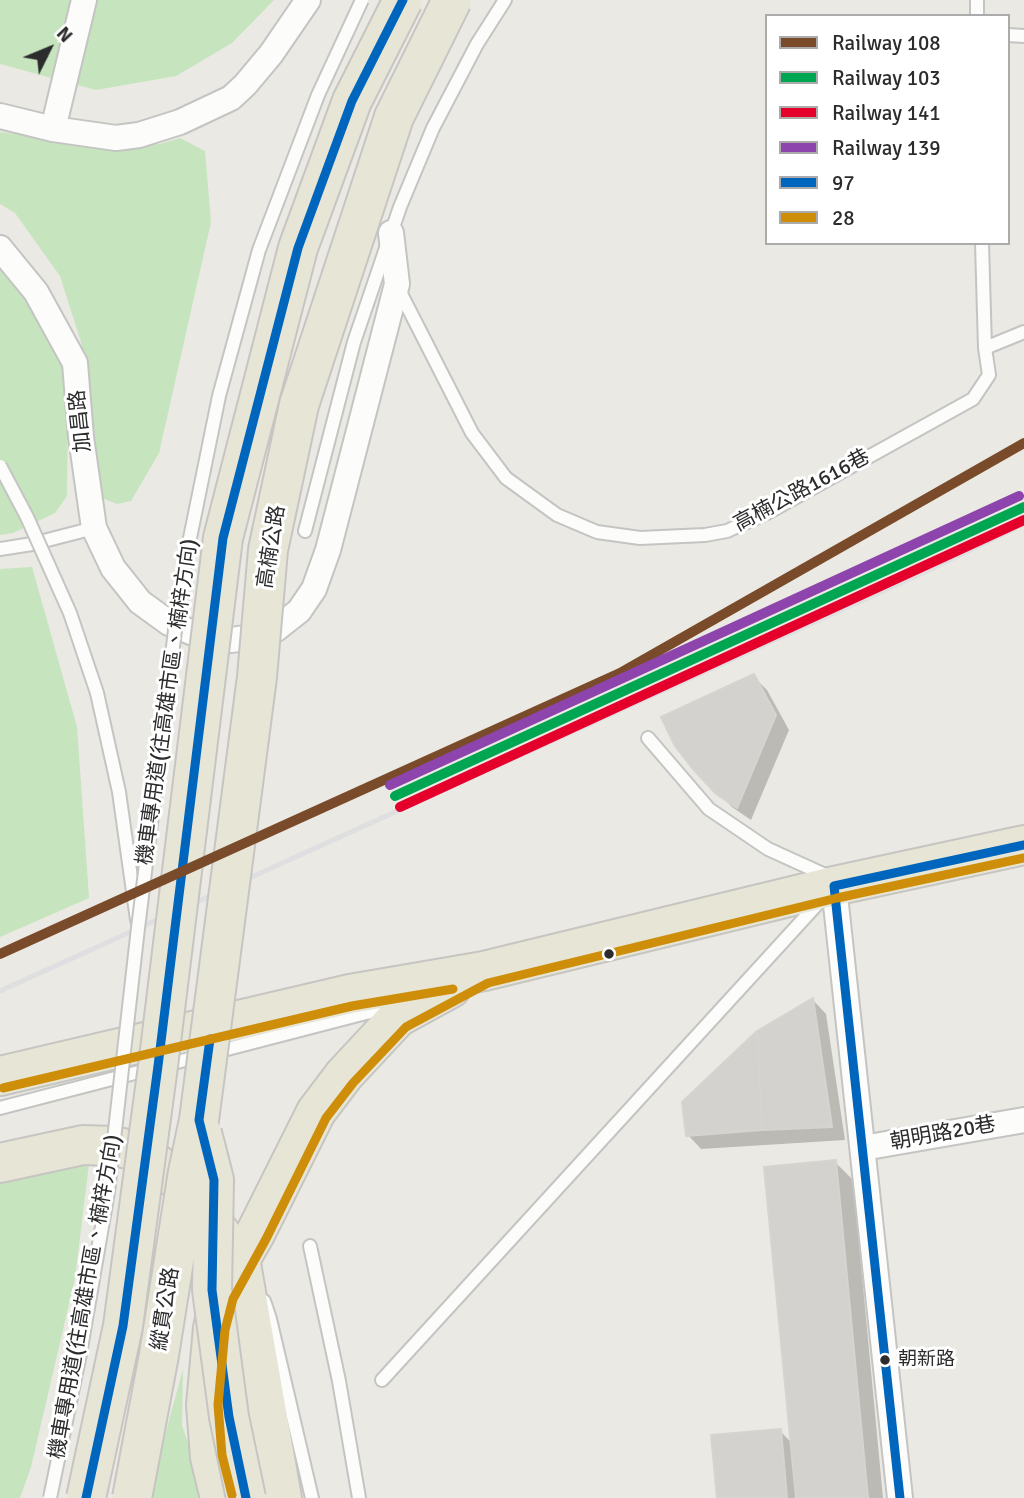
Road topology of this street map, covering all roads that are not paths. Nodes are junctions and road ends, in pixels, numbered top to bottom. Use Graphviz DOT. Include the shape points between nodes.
graph roads {
  1 [pos="84,0"];
  2 [pos="308,0"];
  3 [pos="362,0"];
  4 [pos="403,0"];
  5 [pos="452,0"];
  6 [pos="505,0"];
  7 [pos="0,117"];
  8 [pos="53,130"];
  9 [pos="391,233"];
  10 [pos="982,245"];
  11 [pos="0,248"];
  12 [pos="397,284"];
  13 [pos="1024,331"];
  14 [pos="985,348"];
  15 [pos="0,466"];
  16 [pos="94,527"];
  17 [pos="305,531"];
  18 [pos="0,549"];
  19 [pos="648,738"];
  20 [pos="1024,845"];
  21 [pos="834,887"];
  22 [pos="138,928"];
  23 [pos="484,971"];
  24 [pos="0,1076"];
  25 [pos="0,1108"];
  26 [pos="1024,1120"];
  27 [pos="199,1121"];
  28 [pos="863,1148"];
  29 [pos="0,1163"];
  30 [pos="310,1246"];
  31 [pos="240,1258"];
  32 [pos="382,1380"];
  33 [pos="50,1498"];
  34 [pos="86,1498"];
  35 [pos="132,1498"];
  36 [pos="220,1498"];
  37 [pos="246,1498"];
  38 [pos="282,1498"];
  39 [pos="312,1498"];
  40 [pos="359,1498"];
  41 [pos="900,1498"];
  1 -- 8 [label="street"];
  2 -- 8 [label="street" via="245,85 204,112 159,130 116,138"];
  3 -- 22 [label="lane, 機車專用道(往高雄市區、楠梓方向), bridge" via="318,95 259,250 219,396 181,582"];
  4 -- 34 [label="main road, bridge" via="352,101 298,248 223,538 123,1326"];
  5 -- 27 [label="main road, 高楠公路, bridge" via="394,117 299,405 268,550 257,677"];
  6 -- 9 [label="lane" via="433,128"];
  7 -- 8 [label="street"];
  9 -- 12 [label="street"];
  9 -- 17 [label="lane" via="354,342"];
  10 -- 14 [label="lane, 高楠公路1616巷"];
  11 -- 16 [label="street, 加昌路" via="36,292 75,363"];
  12 -- 14 [label="lane, 高楠公路1616巷" via="472,433 506,478 557,515 597,532 640,538 727,531 769,512 972,399 989,375"];
  12 -- 16 [label="street, 加昌路" via="328,550 314,589 299,611 259,636 210,640 169,623 140,601 113,568"];
  13 -- 14 [label="lane"];
  15 -- 22 [label="lane, 機車專用道(往高雄市區、楠梓方向), bridge" via="70,612 97,693 118,792"];
  16 -- 18 [label="lane"];
  19 -- 21 [label="lane" via="709,810 768,849 823,874"];
  20 -- 21 [label="main road"];
  21 -- 23 [label="main road"];
  21 -- 28 [label="street"];
  21 -- 32 [label="lane"];
  22 -- 33 [label="lane, 機車專用道(往高雄市區、楠梓方向), bridge" via="108,1192"];
  23 -- 24 [label="main road" via="349,994"];
  23 -- 25 [label="lane" via="395,1005"];
  23 -- 31 [label="main road" via="398,1017 344,1075 316,1112"];
  26 -- 28 [label="street, 朝明路20巷"];
  27 -- 35 [label="main road, 縱貫公路, bridge"];
  27 -- 37 [label="main road, bridge" via="214,1180 212,1290 229,1417"];
  28 -- 41 [label="street"];
  29 -- 31 [label="main road" via="83,1145 142,1152 181,1183"];
  30 -- 40 [label="lane"];
  31 -- 36 [label="main road" via="216,1307 206,1405 210,1457"];
  31 -- 38 [label="main road"];
  31 -- 39 [label="lane" via="260,1288 271,1319"];
}
